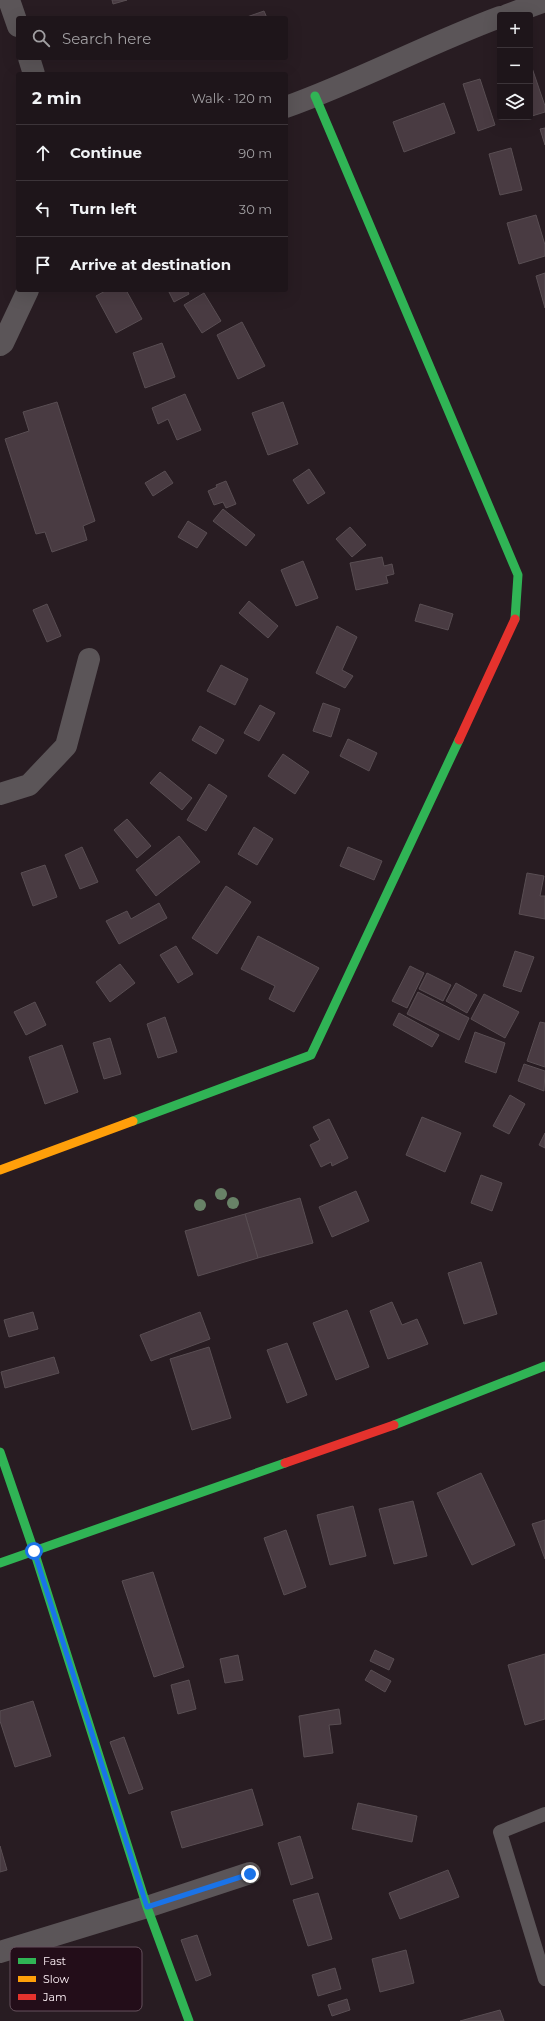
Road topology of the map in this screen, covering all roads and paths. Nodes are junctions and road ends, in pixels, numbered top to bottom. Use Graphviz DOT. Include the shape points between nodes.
graph roads {
  1 [pos="10,0"];
  2 [pos="545,1"];
  3 [pos="515,12"];
  4 [pos="497,18"];
  5 [pos="16,20"];
  6 [pos="30,60"];
  7 [pos="33,72"];
  8 [pos="315,96"];
  9 [pos="288,106"];
  10 [pos="27,292"];
  11 [pos="0,345"];
  12 [pos="89,659"];
  13 [pos="0,794"];
  14 [pos="0,1170"];
  15 [pos="545,1366"];
  16 [pos="0,1452"];
  17 [pos="34,1551"];
  18 [pos="0,1563"];
  19 [pos="545,1814"];
  20 [pos="250,1874"];
  21 [pos="147,1907"];
  22 [pos="16,1947"];
  23 [pos="10,1949"];
  24 [pos="0,1952"];
  25 [pos="545,1979"];
  26 [pos="189,2021"];
  1 -- 5 [label="street"];
  2 -- 3 [label="street"];
  4 -- 8 [label="street"];
  6 -- 7 [label="street"];
  8 -- 9 [label="street"];
  8 -- 14 [label="street" via="518,575 517,616 311,1055"];
  10 -- 11 [label="street"];
  12 -- 13 [label="street" via="66,746 29,785"];
  15 -- 17 [label="street" via="388,1426"];
  16 -- 17 [label="street"];
  17 -- 18 [label="street"];
  17 -- 21 [label="street"];
  19 -- 25 [label="lane" via="500,1832"];
  20 -- 21 [label="street"];
  21 -- 22 [label="street"];
  21 -- 26 [label="street"];
  23 -- 24 [label="street"];
}
